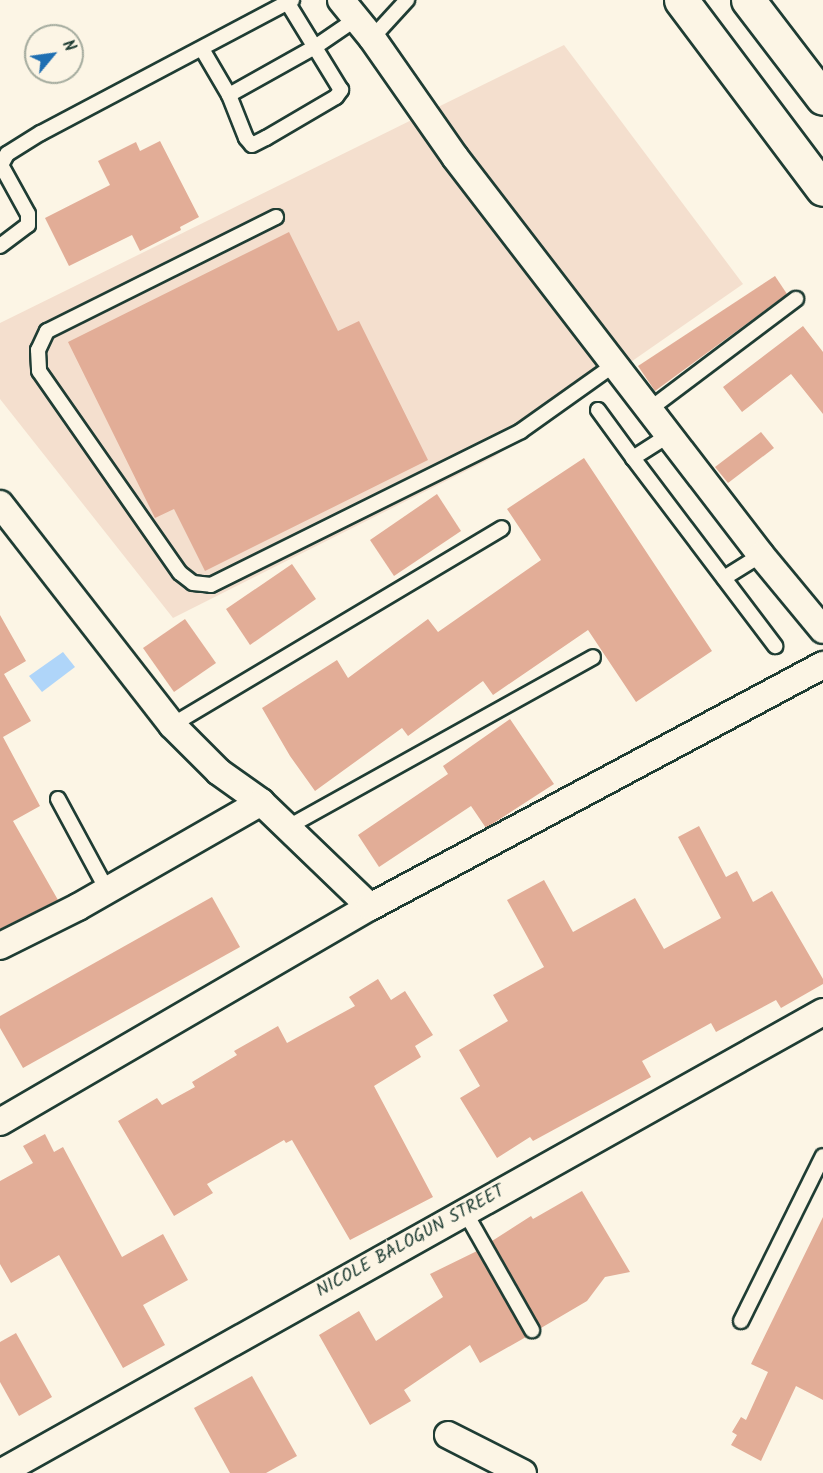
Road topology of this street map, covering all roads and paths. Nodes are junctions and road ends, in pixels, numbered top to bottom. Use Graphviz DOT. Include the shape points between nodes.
graph roads {
  1 [pos="407,0"];
  2 [pos="681,0"];
  3 [pos="748,0"];
  4 [pos="290,1"];
  5 [pos="356,19"];
  6 [pos="315,47"];
  7 [pos="202,49"];
  8 [pos="229,95"];
  9 [pos="823,98"];
  10 [pos="823,189"];
  11 [pos="276,218"];
  12 [pos="0,246"];
  13 [pos="796,299"];
  14 [pos="614,365"];
  15 [pos="598,410"];
  16 [pos="650,410"];
  17 [pos="669,435"];
  18 [pos="633,458"];
  19 [pos="0,504"];
  20 [pos="502,528"];
  21 [pos="761,555"];
  22 [pos="724,578"];
  23 [pos="823,630"];
  24 [pos="775,646"];
  25 [pos="592,657"];
  26 [pos="823,665"];
  27 [pos="172,725"];
  28 [pos="58,799"];
  29 [pos="261,802"];
  30 [pos="288,828"];
  31 [pos="107,890"];
  32 [pos="370,907"];
  33 [pos="0,946"];
  34 [pos="823,1012"];
  35 [pos="0,1122"];
  36 [pos="823,1156"];
  37 [pos="465,1212"];
  38 [pos="741,1321"];
  39 [pos="532,1330"];
  40 [pos="448,1435"];
  41 [pos="0,1473"];
  42 [pos="523,1473"];
  1 -- 5 [label="lane"];
  2 -- 10 [label="highway"];
  3 -- 9 [label="highway"];
  4 -- 6 [label="lane"];
  4 -- 7 [label="lane"];
  5 -- 6 [label="lane"];
  5 -- 14 [label="street" via="455,157"];
  6 -- 8 [label="lane"];
  6 -- 8 [label="lane" via="341,90 336,98 266,138 252,145"];
  7 -- 8 [label="lane"];
  7 -- 12 [label="lane" via="7,154 1,165 28,214 28,225"];
  11 -- 14 [label="lane" via="47,331 38,350 39,371 180,573 193,583 211,585 521,431"];
  13 -- 16 [label="lane"];
  14 -- 16 [label="street"];
  15 -- 18 [label="lane"];
  16 -- 17 [label="street"];
  17 -- 18 [label="lane"];
  17 -- 21 [label="street"];
  18 -- 22 [label="lane"];
  19 -- 27 [label="street"];
  20 -- 27 [label="lane"];
  21 -- 22 [label="lane"];
  21 -- 23 [label="street"];
  22 -- 24 [label="lane"];
  25 -- 30 [label="lane"];
  26 -- 32 [label="street"];
  27 -- 29 [label="street" via="219,772"];
  28 -- 31 [label="lane"];
  29 -- 30 [label="street"];
  29 -- 31 [label="street"];
  30 -- 32 [label="street"];
  31 -- 33 [label="street"];
  32 -- 35 [label="street"];
  34 -- 37 [label="street, NICOLE BALOGUN STREET"];
  36 -- 38 [label="lane"];
  37 -- 39 [label="lane"];
  37 -- 41 [label="street, NICOLE BALOGUN STREET"];
  40 -- 42 [label="street"];
}
